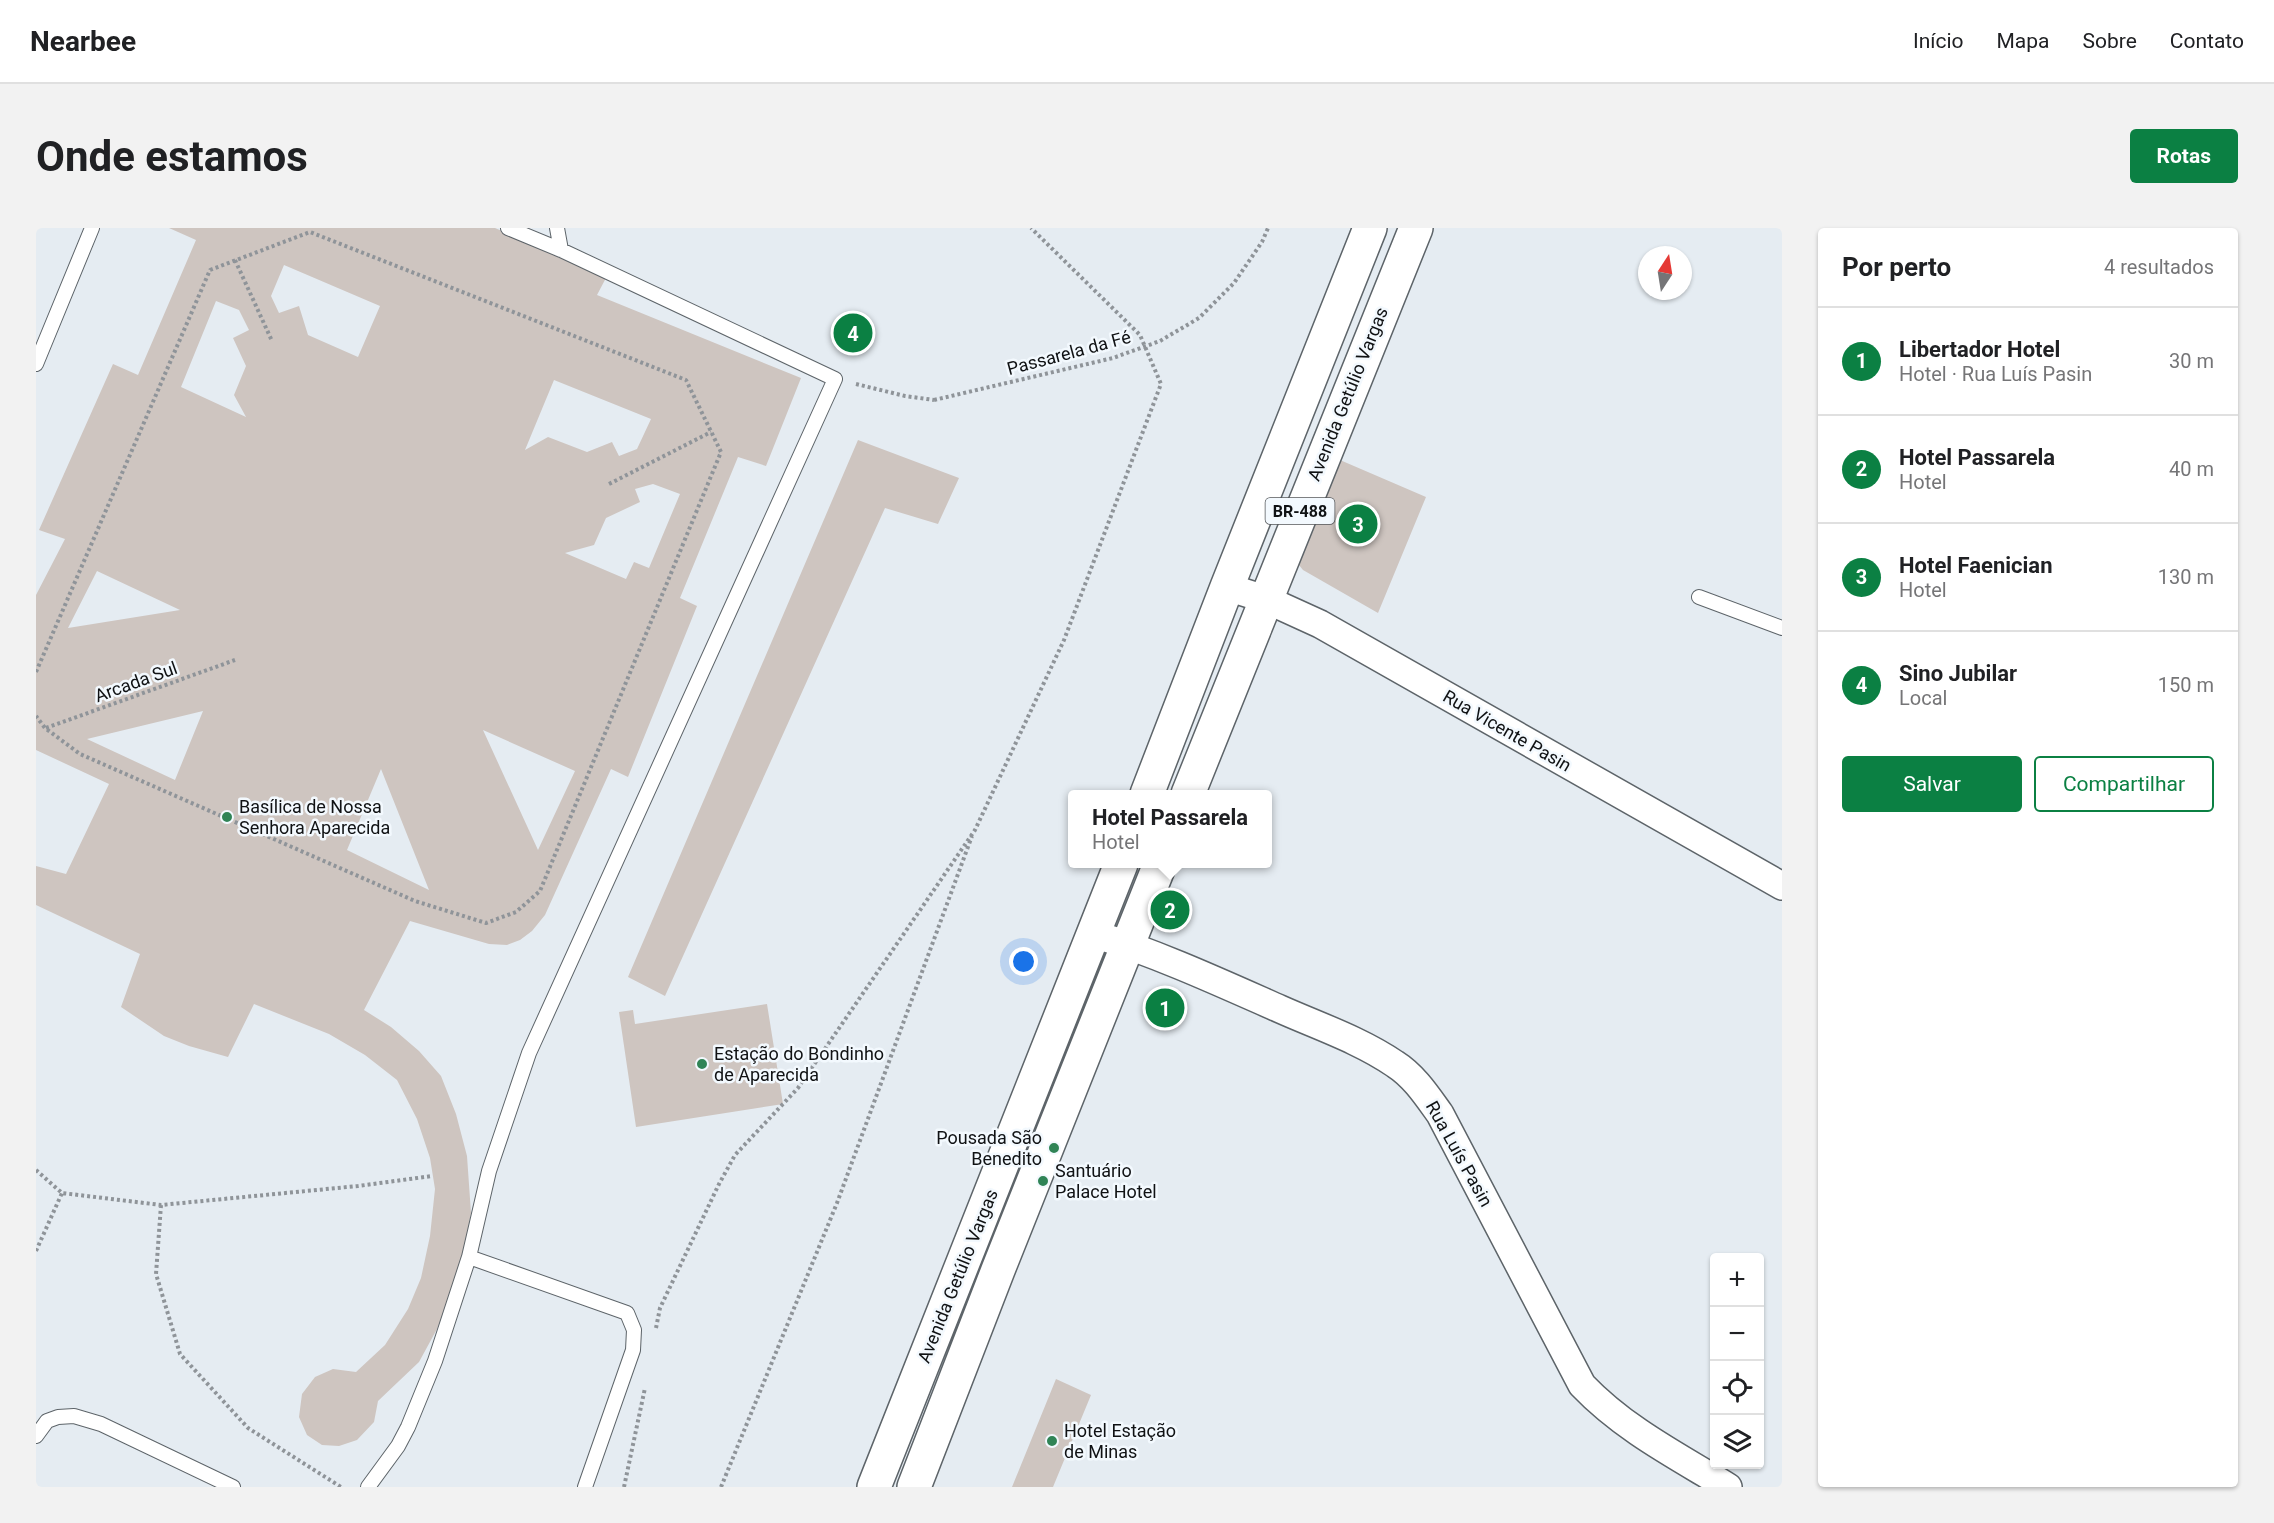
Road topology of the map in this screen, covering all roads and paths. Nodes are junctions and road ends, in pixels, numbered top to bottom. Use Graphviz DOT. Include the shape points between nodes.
graph roads {
  1 [pos="92,228"];
  2 [pos="508,228"];
  3 [pos="556,228"];
  4 [pos="1031,228"];
  5 [pos="1268,228"];
  6 [pos="1370,228"];
  7 [pos="1416,228"];
  8 [pos="561,250"];
  9 [pos="236,261"];
  10 [pos="272,341"];
  11 [pos="36,364"];
  12 [pos="934,400"];
  13 [pos="711,432"];
  14 [pos="609,484"];
  15 [pos="1227,587"];
  16 [pos="1699,597"];
  17 [pos="1265,599"];
  18 [pos="1782,628"];
  19 [pos="235,660"];
  20 [pos="36,672"];
  21 [pos="36,716"];
  22 [pos="45,728"];
  23 [pos="1150,790"];
  24 [pos="1190,790"];
  25 [pos="975,830"];
  26 [pos="1119,868"];
  27 [pos="1158,868"];
  28 [pos="1782,886"];
  29 [pos="1094,934"];
  30 [pos="1129,945"];
  31 [pos="36,1170"];
  32 [pos="432,1176"];
  33 [pos="62,1193"];
  34 [pos="161,1205"];
  35 [pos="36,1251"];
  36 [pos="469,1257"];
  37 [pos="656,1332"];
  38 [pos="647,1378"];
  39 [pos="36,1436"];
  40 [pos="233,1487"];
  41 [pos="341,1487"];
  42 [pos="368,1487"];
  43 [pos="585,1487"];
  44 [pos="624,1487"];
  45 [pos="721,1487"];
  46 [pos="874,1487"];
  47 [pos="914,1487"];
  48 [pos="1728,1487"];
  1 -- 11 [label="lane"];
  2 -- 8 [label="lane"];
  3 -- 8 [label="lane"];
  4 -- 25 [label="path" via="1140,335 1161,384 1064,640"];
  5 -- 12 [label="path, Passarela da Fé, bridge" via="1234,283 1198,318 1160,340 1113,358"];
  6 -- 15 [label="main road, BR-488"];
  7 -- 17 [label="main road, Avenida Getúlio Vargas / BR-488"];
  8 -- 36 [label="lane" via="835,379 529,1053 489,1171"];
  9 -- 10 [label="path"];
  9 -- 13 [label="path" via="310,232 686,380"];
  9 -- 20 [label="path" via="210,270"];
  13 -- 14 [label="path"];
  13 -- 22 [label="path" via="721,452 540,891 516,912 486,923 415,901 80,754"];
  15 -- 17 [label="street, Rua Vicente Pasin"];
  15 -- 23 [label="main road, BR-488"];
  16 -- 18 [label="lane"];
  17 -- 24 [label="main road, Avenida Getúlio Vargas / BR-488"];
  17 -- 28 [label="street, Rua Vicente Pasin" via="1320,624"];
  19 -- 22 [label="path, Arcada Sul"];
  21 -- 22 [label="path"];
  25 -- 37 [label="path" via="798,1088 735,1155 660,1308"];
  25 -- 45 [label="path" via="837,1203"];
  26 -- 29 [label="main road, Avenida Getúlio Vargas"];
  27 -- 30 [label="main road, Avenida Getúlio Vargas"];
  29 -- 30 [label="street, Rua Luís Pasin"];
  29 -- 46 [label="main road, Avenida Getúlio Vargas"];
  30 -- 47 [label="main road, Avenida Getúlio Vargas"];
  30 -- 48 [label="street, Rua Luís Pasin" via="1363,1045 1396,1064 1419,1085 1440,1114 1582,1385 1635,1431"];
  31 -- 33 [label="path"];
  32 -- 34 [label="path"];
  33 -- 34 [label="path"];
  33 -- 35 [label="path"];
  34 -- 41 [label="path" via="156,1274 180,1354 248,1428"];
  36 -- 42 [label="lane" via="435,1361 408,1427"];
  36 -- 43 [label="lane" via="627,1312 634,1330 633,1350"];
  38 -- 44 [label="path"];
  39 -- 40 [label="lane" via="47,1421 74,1416 101,1424"];
}
